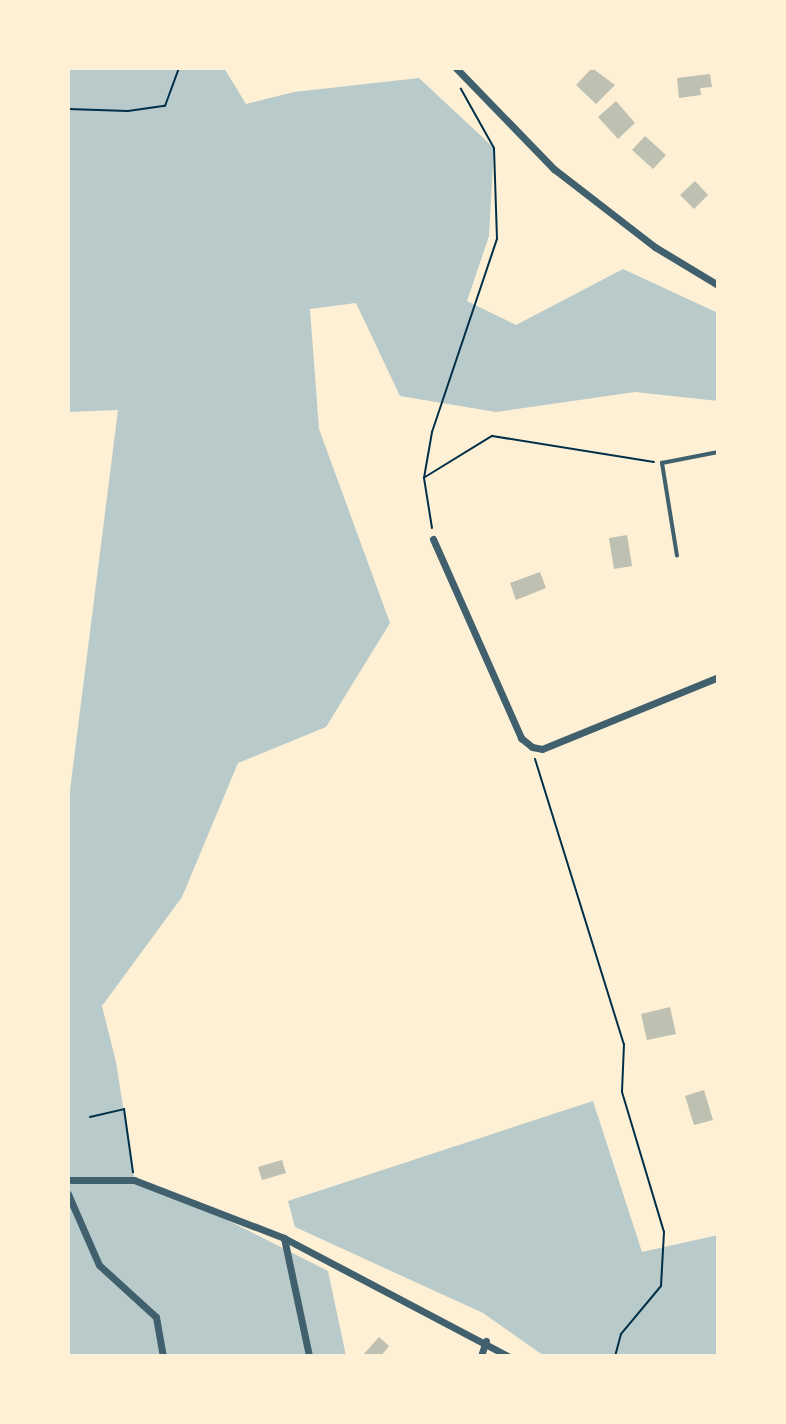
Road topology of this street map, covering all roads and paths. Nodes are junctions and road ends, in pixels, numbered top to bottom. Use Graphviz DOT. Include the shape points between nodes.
graph roads {
  1 [pos="178,68"];
  2 [pos="456,68"];
  3 [pos="456,80"];
  4 [pos="68,109"];
  5 [pos="718,285"];
  6 [pos="718,452"];
  7 [pos="662,463"];
  8 [pos="424,478"];
  9 [pos="433,540"];
  10 [pos="677,556"];
  11 [pos="718,677"];
  12 [pos="532,747"];
  13 [pos="90,1117"];
  14 [pos="68,1180"];
  15 [pos="134,1180"];
  16 [pos="68,1194"];
  17 [pos="284,1238"];
  18 [pos="486,1341"];
  19 [pos="163,1356"];
  20 [pos="309,1356"];
  21 [pos="481,1356"];
  22 [pos="508,1356"];
  23 [pos="615,1356"];
  1 -- 4 [label="path" via="165,106 128,111"];
  2 -- 5 [label="street" via="554,169 655,247"];
  3 -- 8 [label="path" via="494,148 497,239 432,432"];
  6 -- 7 [label="lane"];
  7 -- 8 [label="path" via="492,436"];
  7 -- 10 [label="lane"];
  8 -- 9 [label="path"];
  9 -- 12 [label="street" via="521,738"];
  11 -- 12 [label="street" via="542,748"];
  12 -- 23 [label="path" via="624,1044 622,1092 664,1233 661,1286 621,1335"];
  13 -- 15 [label="path" via="124,1108"];
  14 -- 15 [label="street"];
  15 -- 17 [label="street"];
  16 -- 19 [label="street" via="99,1265 156,1317"];
  17 -- 18 [label="street"];
  17 -- 20 [label="street"];
  18 -- 21 [label="street"];
  18 -- 22 [label="street"];
}
